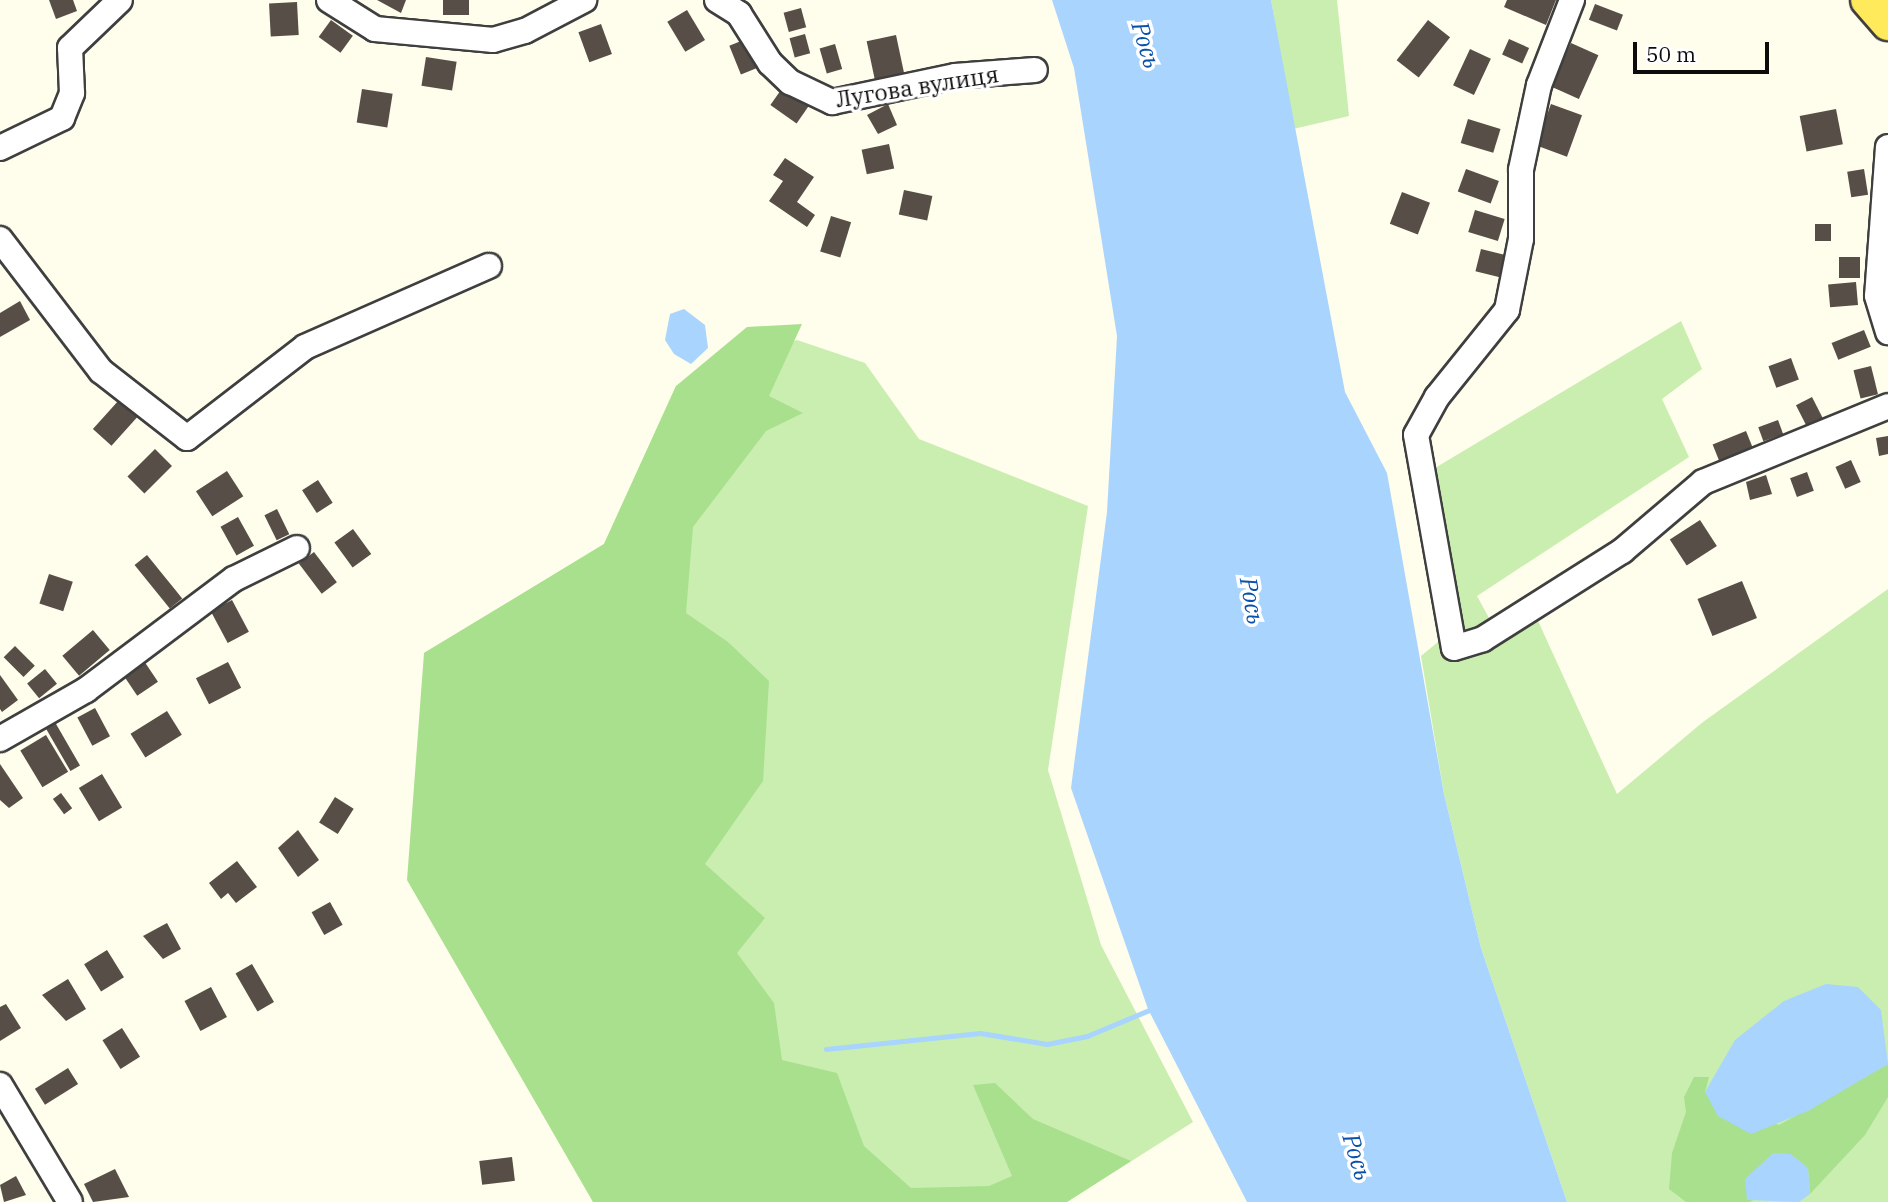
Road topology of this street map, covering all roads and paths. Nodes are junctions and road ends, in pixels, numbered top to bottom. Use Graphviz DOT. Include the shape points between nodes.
graph roads {
  1 [pos="120,0"];
  2 [pos="329,0"];
  3 [pos="584,0"];
  4 [pos="717,0"];
  5 [pos="1572,0"];
  6 [pos="1867,0"];
  7 [pos="1888,24"];
  8 [pos="1035,70"];
  9 [pos="1888,147"];
  10 [pos="0,148"];
  11 [pos="0,239"];
  12 [pos="489,266"];
  13 [pos="1888,332"];
  14 [pos="1888,406"];
  15 [pos="298,548"];
  16 [pos="0,739"];
  17 [pos="0,1085"];
  18 [pos="70,1202"];
  1 -- 10 [label="street" via="70,48 72,93 62,118"];
  2 -- 3 [label="street" via="375,29 493,40 524,31"];
  4 -- 8 [label="street, Лугова вулиця" via="739,14 770,63 790,82 832,102 955,76"];
  5 -- 14 [label="street" via="1539,85 1521,170 1521,239 1507,310 1437,397 1416,435 1454,649 1483,639 1622,551 1703,482"];
  6 -- 7 [label="main road"];
  9 -- 13 [label="street" via="1877,296"];
  11 -- 12 [label="street" via="101,371 187,438 305,347"];
  15 -- 16 [label="street" via="233,579 86,690"];
  17 -- 18 [label="street"];
}
